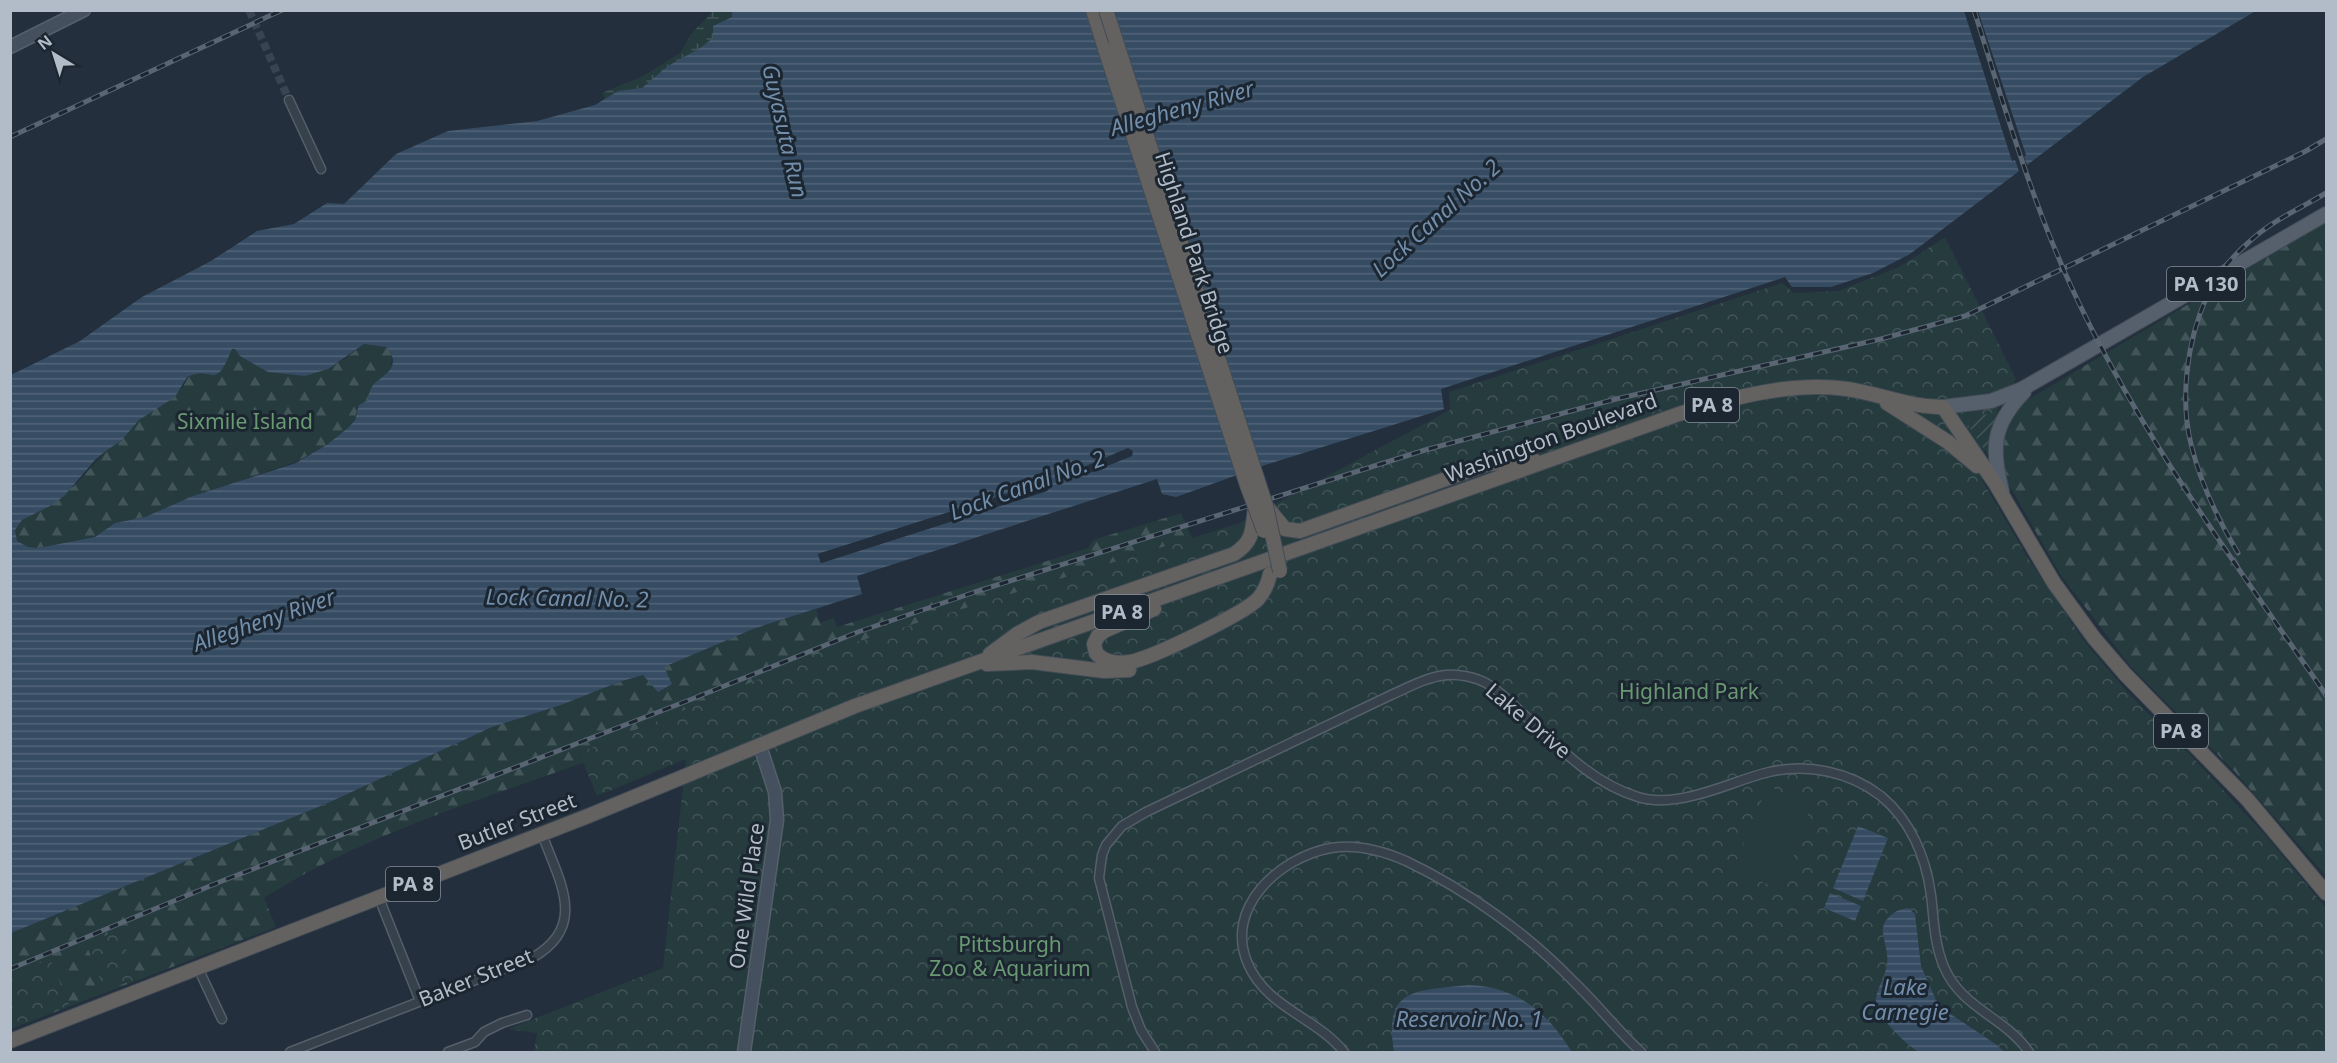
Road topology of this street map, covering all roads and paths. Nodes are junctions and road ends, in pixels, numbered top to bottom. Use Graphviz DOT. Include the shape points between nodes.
graph roads {
  1 [pos="84,10"];
  2 [pos="1093,10"];
  3 [pos="1106,10"];
  4 [pos="10,46"];
  5 [pos="289,100"];
  6 [pos="321,169"];
  7 [pos="2326,214"];
  8 [pos="2032,383"];
  9 [pos="1875,395"];
  10 [pos="1943,407"];
  11 [pos="1555,458"];
  12 [pos="1995,483"];
  13 [pos="2003,496"];
  14 [pos="1260,507"];
  15 [pos="1275,568"];
  16 [pos="970,665"];
  17 [pos="760,746"];
  18 [pos="542,834"];
  19 [pos="2326,893"];
  20 [pos="379,898"];
  21 [pos="198,968"];
  22 [pos="420,1001"];
  23 [pos="527,1015"];
  24 [pos="222,1020"];
  25 [pos="10,1041"];
  26 [pos="475,1042"];
  27 [pos="290,1053"];
  28 [pos="448,1053"];
  29 [pos="474,1053"];
  30 [pos="744,1053"];
  31 [pos="1155,1053"];
  32 [pos="1344,1053"];
  33 [pos="1641,1053"];
  34 [pos="2029,1053"];
  1 -- 4 [label="main road"];
  2 -- 14 [label="highway, Highland Park Bridge, bridge"];
  3 -- 14 [label="highway, Highland Park Bridge, bridge"];
  5 -- 6 [label="street"];
  7 -- 8 [label="main road, PA 130"];
  8 -- 10 [label="main road, PA 130" via="1991,401"];
  8 -- 13 [label="main road" via="2007,412 1996,435"];
  9 -- 10 [label="highway, Washington Boulevard / PA 8" via="1914,406"];
  9 -- 11 [label="highway, Washington Boulevard / PA 8" via="1813,387 1737,399 1679,414"];
  9 -- 12 [label="highway, PA 8" via="1948,442"];
  10 -- 12 [label="highway, PA 8"];
  11 -- 14 [label="highway" via="1488,464 1300,531 1285,529"];
  11 -- 15 [label="highway, Washington Boulevard / PA 8"];
  12 -- 13 [label="highway, PA 8"];
  13 -- 19 [label="highway, PA 8" via="2054,583 2094,638 2247,799"];
  14 -- 15 [label="highway, bridge"];
  14 -- 16 [label="highway" via="1248,542 1234,554 1039,622"];
  15 -- 15 [label="highway" via="1263,593 1246,609 1152,655 1114,662 1094,650 1098,636 1108,629"];
  15 -- 16 [label="highway, Washington Boulevard / PA 8"];
  15 -- 16 [label="highway" via="1275,590 1255,613 1146,666 1112,672 1032,662"];
  16 -- 17 [label="highway, Butler Street / PA 8" via="855,706"];
  17 -- 18 [label="highway, Butler Street / PA 8"];
  17 -- 30 [label="main road, One Wild Place" via="775,792 777,820"];
  18 -- 20 [label="highway, Butler Street / PA 8"];
  18 -- 22 [label="street, Baker Street" via="566,905 557,937 532,958"];
  20 -- 21 [label="highway, Butler Street / PA 8"];
  20 -- 22 [label="street"];
  21 -- 24 [label="street"];
  21 -- 25 [label="highway, Butler Street / PA 8"];
  22 -- 27 [label="street, Baker Street"];
  23 -- 26 [label="street" via="484,1032"];
  26 -- 28 [label="street"];
  26 -- 29 [label="street"];
  31 -- 34 [label="street, Lake Drive" via="1134,1013 1102,893 1100,865 1106,845 1122,826 1157,806 1391,695 1424,681 1455,675 1486,683 1580,765 1637,797 1678,800 1768,772 1800,769 1833,773 1865,785 1892,806 1916,842 1929,885 1935,939 1949,976 1970,1003 2015,1036"];
  32 -- 33 [label="street" via="1321,1030 1282,1005 1259,984 1247,963 1243,926 1264,884 1286,865 1316,852 1350,847 1376,850 1405,861 1487,910 1559,967"];
}
